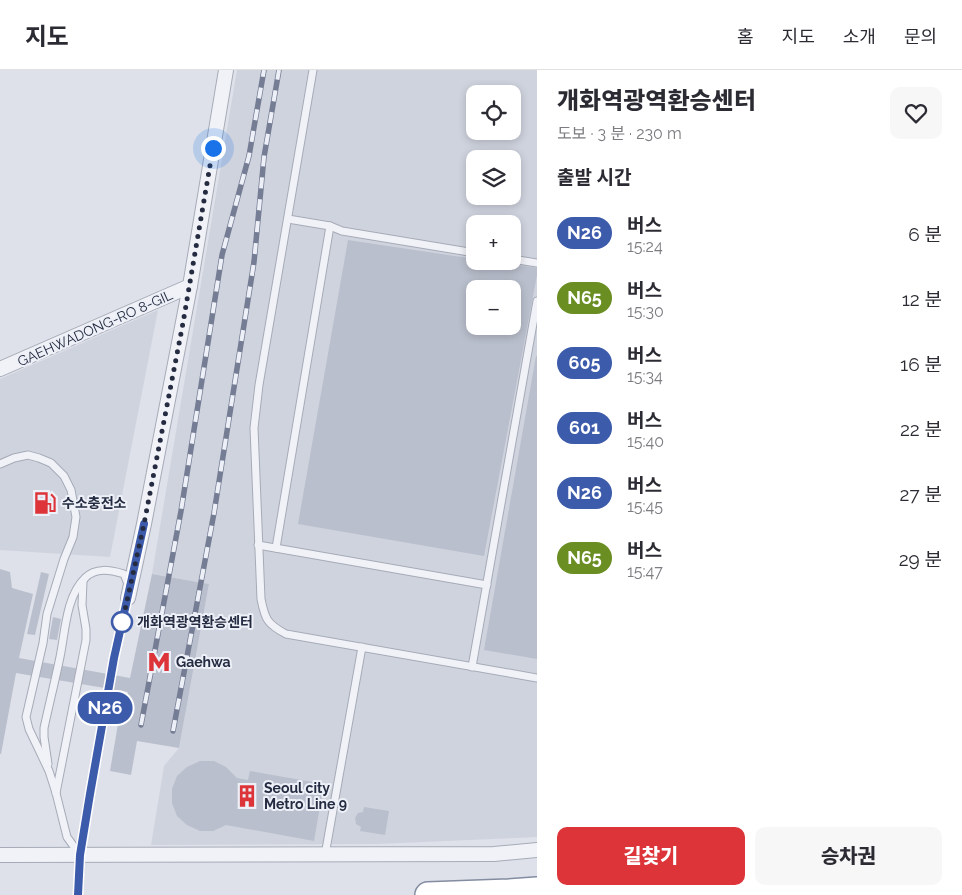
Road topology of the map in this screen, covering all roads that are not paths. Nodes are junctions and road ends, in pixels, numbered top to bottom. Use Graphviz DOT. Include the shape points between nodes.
graph roads {
  1 [pos="226,70"];
  2 [pos="313,70"];
  3 [pos="288,219"];
  4 [pos="330,226"];
  5 [pos="466,252"];
  6 [pos="521,260"];
  7 [pos="537,263"];
  8 [pos="190,286"];
  9 [pos="537,301"];
  10 [pos="0,369"];
  11 [pos="0,464"];
  12 [pos="258,545"];
  13 [pos="276,548"];
  14 [pos="84,579"];
  15 [pos="487,585"];
  16 [pos="128,591"];
  17 [pos="362,647"];
  18 [pos="472,666"];
  19 [pos="537,678"];
  20 [pos="49,771"];
  21 [pos="56,793"];
  22 [pos="537,850"];
  23 [pos="0,855"];
  24 [pos="80,855"];
  25 [pos="325,855"];
  26 [pos="537,890"];
  27 [pos="78,895"];
  28 [pos="428,895"];
  1 -- 8 [label="street, GAEHWADONG-RO 8-GIL"];
  2 -- 3 [label="lane"];
  3 -- 4 [label="lane"];
  3 -- 12 [label="lane" via="254,428"];
  4 -- 5 [label="lane" via="342,231"];
  4 -- 13 [label="lane"];
  6 -- 7 [label="lane"];
  8 -- 10 [label="street, GAEHWADONG-RO 8-GIL"];
  8 -- 16 [label="street, GAEHWADONG-RO 8-GIL"];
  9 -- 15 [label="lane"];
  11 -- 20 [label="lane" via="28,455 51,463 64,476 71,490 76,518 73,537 47,614 26,717"];
  12 -- 13 [label="lane"];
  12 -- 17 [label="lane" via="261,599 265,616 274,627 286,634"];
  13 -- 15 [label="lane"];
  14 -- 16 [label="lane" via="92,572 102,570 124,574"];
  14 -- 20 [label="lane" via="69,605 44,728"];
  14 -- 21 [label="lane" via="82,605 86,640"];
  15 -- 18 [label="lane"];
  16 -- 24 [label="lane, GAEHWADONG-RO 8-GIL"];
  17 -- 18 [label="lane"];
  17 -- 25 [label="lane"];
  18 -- 19 [label="lane"];
  20 -- 21 [label="lane"];
  21 -- 24 [label="lane" via="67,837"];
  22 -- 25 [label="street" via="494,854"];
  23 -- 24 [label="street"];
  24 -- 25 [label="street"];
  24 -- 27 [label="lane, GAEHWADONG-RO 8-GIL"];
  26 -- 28 [label="highway"];
}
